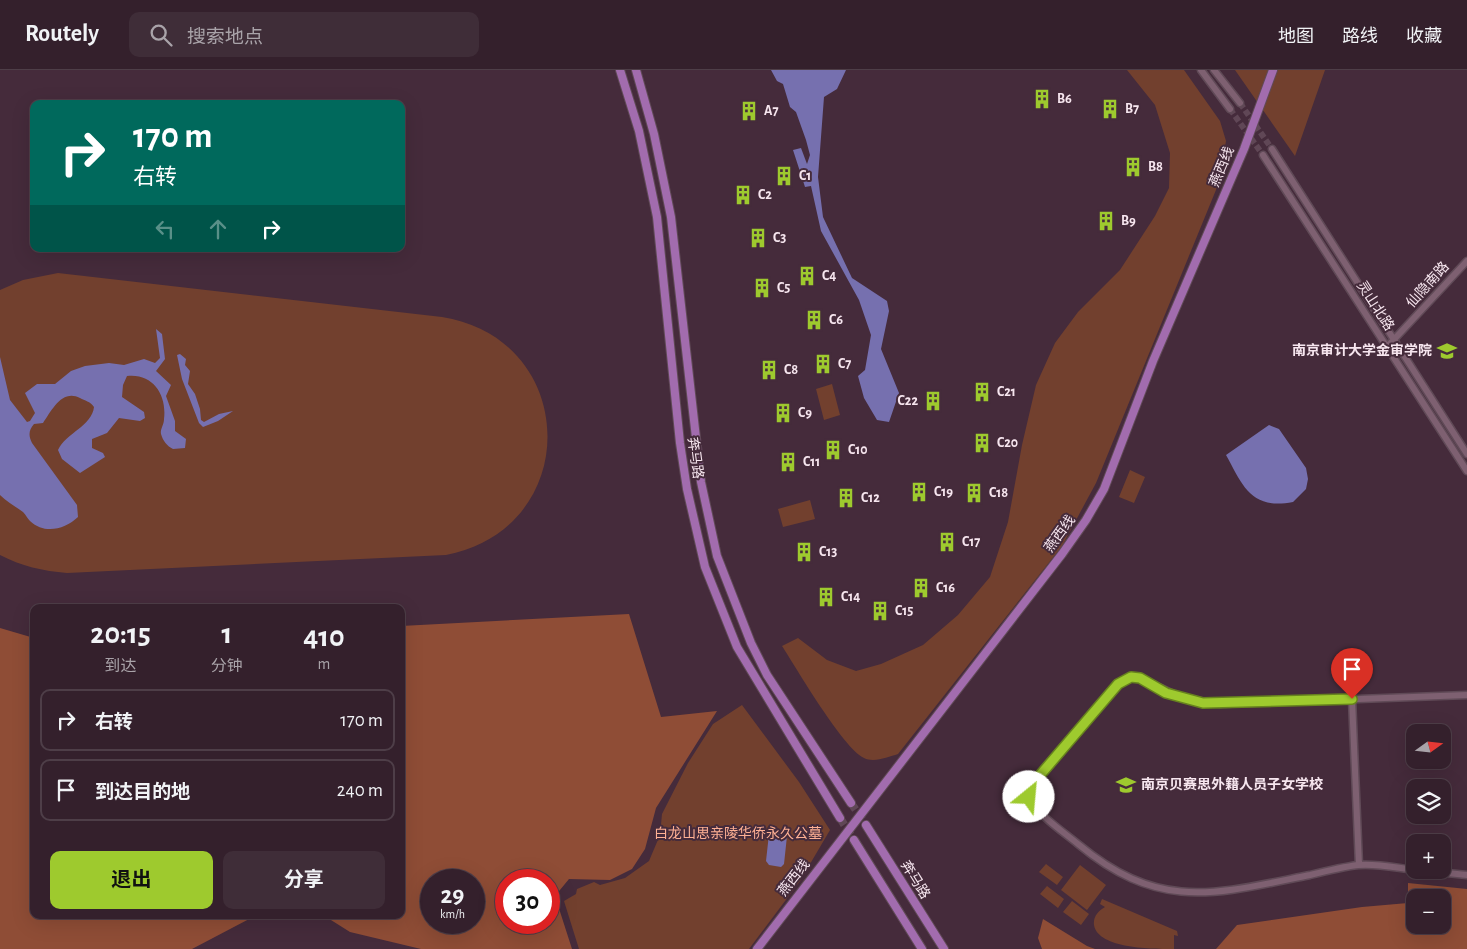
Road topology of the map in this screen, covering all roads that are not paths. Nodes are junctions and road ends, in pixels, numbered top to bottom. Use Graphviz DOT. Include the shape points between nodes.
graph roads {
  1 [pos="620,70"];
  2 [pos="636,70"];
  3 [pos="1201,70"];
  4 [pos="1214,70"];
  5 [pos="1273,70"];
  6 [pos="1240,103"];
  7 [pos="1230,109"];
  8 [pos="1272,149"];
  9 [pos="1263,155"];
  10 [pos="1467,261"];
  11 [pos="1395,340"];
  12 [pos="1387,347"];
  13 [pos="1467,454"];
  14 [pos="1467,471"];
  15 [pos="1467,695"];
  16 [pos="1352,699"];
  17 [pos="851,803"];
  18 [pos="840,818"];
  19 [pos="866,824"];
  20 [pos="854,840"];
  21 [pos="1360,865"];
  22 [pos="1406,869"];
  23 [pos="1451,873"];
  24 [pos="1467,875"];
  25 [pos="757,949"];
  26 [pos="922,949"];
  27 [pos="944,949"];
  1 -- 18 [label="main road, 奔马路" via="639,131 657,217 680,443 705,567 737,647"];
  2 -- 17 [label="main road, 奔马路" via="654,134 671,217 700,482 717,556 767,675"];
  3 -- 7 [label="street"];
  4 -- 6 [label="street"];
  5 -- 25 [label="main road, 燕西线" via="1244,150 1156,352 1097,503 1062,554"];
  8 -- 11 [label="street, 灵山北路"];
  9 -- 12 [label="street, 灵山北路"];
  10 -- 11 [label="street, 仙隐南路"];
  11 -- 12 [label="street, 仙隐南路"];
  11 -- 13 [label="street, 灵山北路"];
  12 -- 14 [label="street, 灵山北路"];
  15 -- 16 [label="street"];
  16 -- 21 [label="street"];
  16 -- 21 [label="street" via="1203,703 1175,696 1140,678 1131,677 1118,684 1035,781 1029,797 1033,805 1064,833 1101,861 1160,888 1186,893 1238,890"];
  19 -- 27 [label="main road, 奔马路"];
  20 -- 26 [label="main road"];
  21 -- 22 [label="street"];
  23 -- 24 [label="street"];
}
